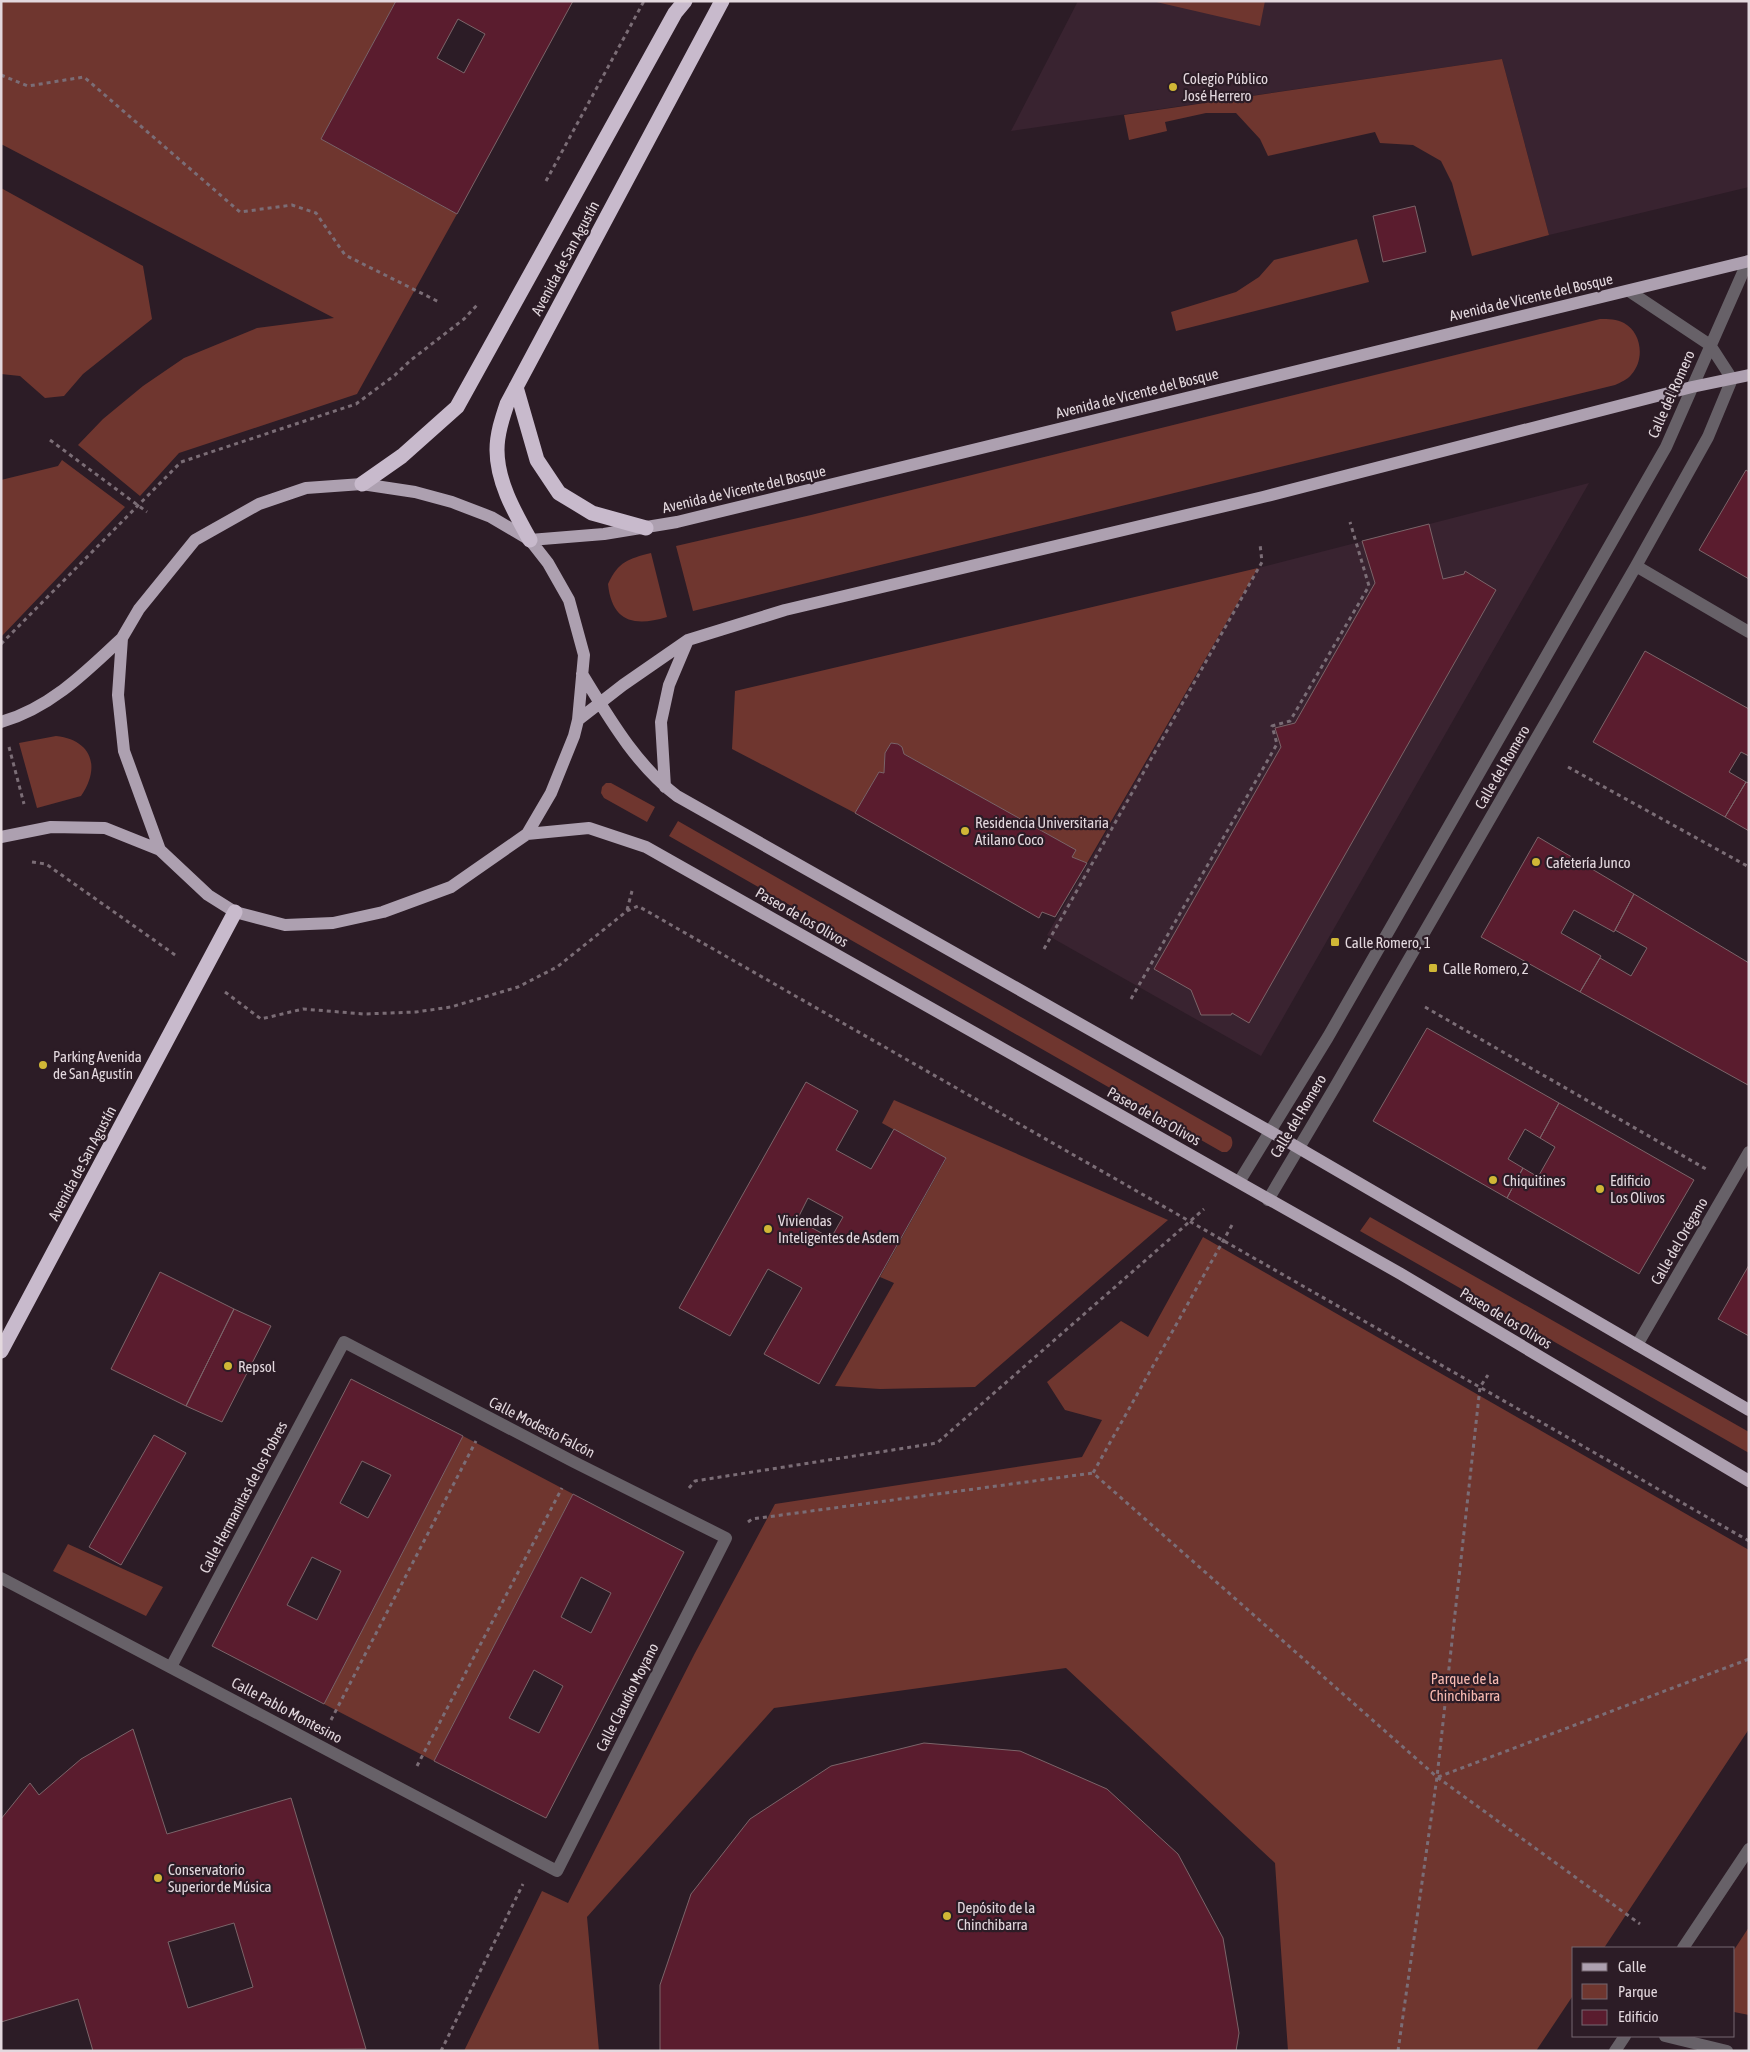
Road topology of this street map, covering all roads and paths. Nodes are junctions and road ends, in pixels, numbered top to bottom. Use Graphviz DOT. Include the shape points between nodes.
graph roads {
  1 [pos="644,1"];
  2 [pos="685,1"];
  3 [pos="722,1"];
  4 [pos="1,75"];
  5 [pos="543,186"];
  6 [pos="1748,261"];
  7 [pos="1629,291"];
  8 [pos="482,300"];
  9 [pos="439,302"];
  10 [pos="1710,345"];
  11 [pos="1749,375"];
  12 [pos="1732,379"];
  13 [pos="516,387"];
  14 [pos="1692,388"];
  15 [pos="50,440"];
  16 [pos="362,484"];
  17 [pos="138,506"];
  18 [pos="147,512"];
  19 [pos="1350,522"];
  20 [pos="646,528"];
  21 [pos="530,540"];
  22 [pos="1260,544"];
  23 [pos="1636,566"];
  24 [pos="1749,632"];
  25 [pos="122,638"];
  26 [pos="688,640"];
  27 [pos="1,644"];
  28 [pos="582,674"];
  29 [pos="600,703"];
  30 [pos="578,720"];
  31 [pos="1,722"];
  32 [pos="9,746"];
  33 [pos="1568,767"];
  34 [pos="665,787"];
  35 [pos="26,810"];
  36 [pos="527,834"];
  37 [pos="1,837"];
  38 [pos="160,850"];
  39 [pos="26,862"];
  40 [pos="1749,867"];
  41 [pos="632,891"];
  42 [pos="627,911"];
  43 [pos="235,912"];
  44 [pos="1044,949"];
  45 [pos="167,950"];
  46 [pos="1131,999"];
  47 [pos="238,1002"];
  48 [pos="1425,1007"];
  49 [pos="1271,1132"];
  50 [pos="1298,1148"];
  51 [pos="1749,1152"];
  52 [pos="1708,1170"];
  53 [pos="1239,1182"];
  54 [pos="1268,1200"];
  55 [pos="1204,1209"];
  56 [pos="1190,1221"];
  57 [pos="1232,1225"];
  58 [pos="1222,1240"];
  59 [pos="344,1342"];
  60 [pos="1637,1345"];
  61 [pos="1,1351"];
  62 [pos="1488,1375"];
  63 [pos="1480,1387"];
  64 [pos="1749,1410"];
  65 [pos="488,1418"];
  66 [pos="574,1462"];
  67 [pos="1093,1473"];
  68 [pos="1749,1481"];
  69 [pos="670,1510"];
  70 [pos="726,1538"];
  71 [pos="1749,1541"];
  72 [pos="1,1578"];
  73 [pos="1749,1659"];
  74 [pos="171,1667"];
  75 [pos="318,1745"];
  76 [pos="1437,1777"];
  77 [pos="404,1790"];
  78 [pos="1749,1848"];
  79 [pos="535,1859"];
  80 [pos="557,1871"];
  81 [pos="1640,1924"];
  82 [pos="1684,1947"];
  83 [pos="1624,2037"];
  84 [pos="1669,2037"];
  85 [pos="441,2051"];
  86 [pos="1398,2051"];
  87 [pos="1615,2051"];
  88 [pos="1727,2051"];
  1 -- 5 [label="path"];
  2 -- 16 [label="highway, Avenida de San Agustín" via="675,12 457,407 402,456"];
  3 -- 13 [label="highway, Avenida de San Agustín"];
  4 -- 9 [label="path" via="28,86 84,77 240,212 292,205 316,213 345,256"];
  6 -- 7 [label="main road, Avenida de Vicente del Bosque"];
  6 -- 10 [label="street, Calle del Romero"];
  7 -- 10 [label="street, Calle del Romero"];
  7 -- 20 [label="main road, Avenida de Vicente del Bosque"];
  8 -- 17 [label="path" via="464,319 356,404 181,462"];
  10 -- 12 [label="street, Calle del Romero"];
  10 -- 14 [label="street, Calle del Romero"];
  11 -- 12 [label="main road"];
  12 -- 14 [label="main road"];
  12 -- 23 [label="street, Calle del Romero" via="1708,437"];
  13 -- 20 [label="highway" via="537,460 559,493 592,513"];
  13 -- 21 [label="highway, Avenida de San Agustín" via="507,404 497,450 508,498"];
  14 -- 26 [label="main road" via="1263,497 785,610"];
  14 -- 49 [label="street, Calle del Romero" via="1666,447"];
  15 -- 17 [label="path"];
  16 -- 21 [label="main road" via="415,492 452,502 491,518"];
  16 -- 25 [label="main road" via="306,488 259,504 194,540 139,608"];
  17 -- 18 [label="path"];
  17 -- 27 [label="path"];
  19 -- 46 [label="path" via="1369,586 1290,720 1272,726 1277,744"];
  20 -- 21 [label="main road, Avenida de Vicente del Bosque"];
  21 -- 28 [label="main road" via="548,563 569,600 584,655"];
  22 -- 44 [label="path" via="1262,562"];
  23 -- 24 [label="street"];
  23 -- 50 [label="street, Calle del Romero"];
  25 -- 31 [label="main road" via="74,682 29,712"];
  25 -- 38 [label="main road" via="118,695 124,751"];
  26 -- 29 [label="main road"];
  26 -- 34 [label="main road" via="669,685 661,722"];
  28 -- 29 [label="main road"];
  28 -- 30 [label="main road"];
  29 -- 30 [label="main road"];
  29 -- 34 [label="main road" via="639,760"];
  30 -- 36 [label="main road" via="551,794"];
  32 -- 35 [label="path"];
  33 -- 40 [label="path"];
  34 -- 49 [label="main road"];
  36 -- 43 [label="main road" via="451,888 383,912 334,923 285,925"];
  36 -- 53 [label="main road, Paseo de los Olivos" via="588,828 646,847"];
  37 -- 38 [label="main road" via="51,828 105,828"];
  38 -- 43 [label="main road" via="208,895"];
  39 -- 45 [label="path" via="46,864"];
  41 -- 42 [label="path"];
  42 -- 47 [label="path" via="557,967 518,987 451,1007 364,1014 303,1009 261,1019"];
  42 -- 56 [label="path" via="638,906"];
  43 -- 61 [label="highway, Avenida de San Agustín"];
  48 -- 52 [label="path"];
  49 -- 50 [label="main road"];
  49 -- 53 [label="street, Calle del Romero"];
  50 -- 54 [label="street, Calle del Romero"];
  50 -- 60 [label="main road"];
  51 -- 60 [label="street, Calle del Orégano"];
  53 -- 54 [label="main road, Paseo de los Olivos"];
  54 -- 68 [label="main road, Paseo de los Olivos" via="1401,1274"];
  55 -- 56 [label="path"];
  56 -- 58 [label="path"];
  56 -- 69 [label="path" via="937,1444 695,1481"];
  57 -- 58 [label="path"];
  58 -- 63 [label="path"];
  58 -- 67 [label="path"];
  59 -- 65 [label="street, Calle Modesto Falcón"];
  59 -- 74 [label="street, Calle Hermanitas de los Pobres"];
  60 -- 64 [label="main road"];
  62 -- 63 [label="path"];
  63 -- 71 [label="path"];
  63 -- 76 [label="path"];
  65 -- 66 [label="street, Calle Modesto Falcón"];
  65 -- 75 [label="path"];
  66 -- 69 [label="street, Calle Modesto Falcón"];
  66 -- 77 [label="path"];
  67 -- 70 [label="path" via="752,1519"];
  67 -- 76 [label="path"];
  69 -- 70 [label="street, Calle Modesto Falcón"];
  70 -- 80 [label="street, Calle Claudio Moyano"];
  72 -- 74 [label="street, Calle Pablo Montesino"];
  73 -- 76 [label="path"];
  74 -- 75 [label="street, Calle Pablo Montesino"];
  75 -- 77 [label="street, Calle Pablo Montesino"];
  76 -- 81 [label="path"];
  76 -- 86 [label="path"];
  77 -- 79 [label="street, Calle Pablo Montesino"];
  78 -- 82 [label="street"];
  79 -- 80 [label="street, Calle Pablo Montesino"];
  79 -- 85 [label="path"];
  83 -- 87 [label="street"];
  84 -- 88 [label="street"];
}
